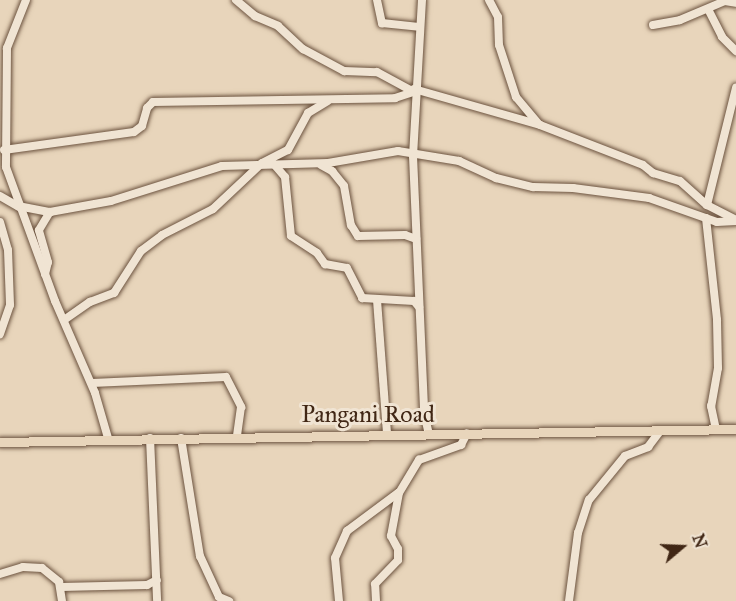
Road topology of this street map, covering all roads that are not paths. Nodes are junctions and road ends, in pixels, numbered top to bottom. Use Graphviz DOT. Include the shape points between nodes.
graph roads {
  1 [pos="26,0"];
  2 [pos="236,0"];
  3 [pos="377,0"];
  4 [pos="422,0"];
  5 [pos="489,0"];
  6 [pos="721,1"];
  7 [pos="736,3"];
  8 [pos="708,9"];
  9 [pos="653,25"];
  10 [pos="419,27"];
  11 [pos="736,51"];
  12 [pos="3,86"];
  13 [pos="736,88"];
  14 [pos="414,91"];
  15 [pos="330,100"];
  16 [pos="540,125"];
  17 [pos="2,145"];
  18 [pos="413,156"];
  19 [pos="272,162"];
  20 [pos="262,163"];
  21 [pos="320,164"];
  22 [pos="0,199"];
  23 [pos="707,205"];
  24 [pos="18,206"];
  25 [pos="50,212"];
  26 [pos="706,218"];
  27 [pos="736,220"];
  28 [pos="0,222"];
  29 [pos="416,239"];
  30 [pos="45,274"];
  31 [pos="377,300"];
  32 [pos="419,307"];
  33 [pos="64,320"];
  34 [pos="0,334"];
  35 [pos="92,383"];
  36 [pos="716,429"];
  37 [pos="736,429"];
  38 [pos="661,430"];
  39 [pos="387,433"];
  40 [pos="467,433"];
  41 [pos="429,434"];
  42 [pos="237,435"];
  43 [pos="108,438"];
  44 [pos="150,438"];
  45 [pos="181,438"];
  46 [pos="0,442"];
  47 [pos="399,493"];
  48 [pos="0,574"];
  49 [pos="157,580"];
  50 [pos="61,587"];
  51 [pos="62,601"];
  52 [pos="157,601"];
  53 [pos="229,601"];
  54 [pos="339,601"];
  55 [pos="376,601"];
  56 [pos="569,601"];
  1 -- 12 [label="street" via="8,41"];
  2 -- 14 [label="street" via="255,16 278,27 297,45 344,71 377,72"];
  3 -- 10 [label="street" via="382,22"];
  4 -- 10 [label="street"];
  5 -- 16 [label="street" via="498,17 499,45 516,97"];
  6 -- 7 [label="street"];
  6 -- 8 [label="street"];
  8 -- 9 [label="street"];
  8 -- 11 [label="street" via="722,38"];
  10 -- 14 [label="street"];
  12 -- 17 [label="street"];
  13 -- 23 [label="street"];
  14 -- 15 [label="street" via="394,98"];
  14 -- 16 [label="street"];
  14 -- 18 [label="street"];
  15 -- 17 [label="street" via="153,102 135,132"];
  15 -- 20 [label="street" via="308,113 292,147"];
  16 -- 23 [label="street" via="680,182"];
  17 -- 24 [label="street"];
  18 -- 21 [label="street" via="388,151"];
  18 -- 26 [label="street" via="459,161 496,178 533,188 573,188 650,198"];
  18 -- 29 [label="street"];
  19 -- 20 [label="street"];
  19 -- 21 [label="street"];
  19 -- 31 [label="street" via="285,175 291,236 317,253 324,263 347,268 359,296"];
  20 -- 25 [label="street" via="214,168 111,201"];
  20 -- 33 [label="street" via="213,209 141,251 114,293 90,302"];
  21 -- 29 [label="street" via="344,186 351,225 358,236 405,235"];
  22 -- 24 [label="street"];
  23 -- 27 [label="street"];
  24 -- 25 [label="street"];
  24 -- 30 [label="street"];
  25 -- 30 [label="street" via="39,230 48,262"];
  26 -- 27 [label="street" via="727,224"];
  26 -- 36 [label="street" via="717,320 718,368 711,406"];
  28 -- 34 [label="street" via="8,250 9,305"];
  29 -- 32 [label="street"];
  30 -- 33 [label="street"];
  31 -- 32 [label="street" via="414,301"];
  31 -- 39 [label="street"];
  32 -- 41 [label="street" via="424,412"];
  33 -- 35 [label="street"];
  35 -- 42 [label="street" via="226,377 241,407"];
  35 -- 43 [label="street"];
  36 -- 37 [label="main road, Pangani Road"];
  36 -- 38 [label="main road, Pangani Road"];
  38 -- 40 [label="main road, Pangani Road"];
  38 -- 56 [label="street" via="648,447 625,456 589,501 578,533"];
  39 -- 41 [label="main road, Pangani Road"];
  39 -- 42 [label="main road, Pangani Road"];
  40 -- 41 [label="main road, Pangani Road"];
  40 -- 47 [label="street" via="461,446 419,460"];
  42 -- 45 [label="main road, Pangani Road"];
  43 -- 44 [label="main road, Pangani Road"];
  43 -- 46 [label="main road, Pangani Road"];
  44 -- 45 [label="main road, Pangani Road"];
  44 -- 49 [label="street"];
  45 -- 53 [label="street" via="200,556 219,597"];
  47 -- 54 [label="street" via="347,531 335,558"];
  47 -- 55 [label="street" via="391,536 399,554 391,569 375,584"];
  48 -- 50 [label="street" via="37,566 54,574"];
  49 -- 50 [label="street" via="147,585"];
  49 -- 52 [label="street"];
  50 -- 51 [label="street"];
}
